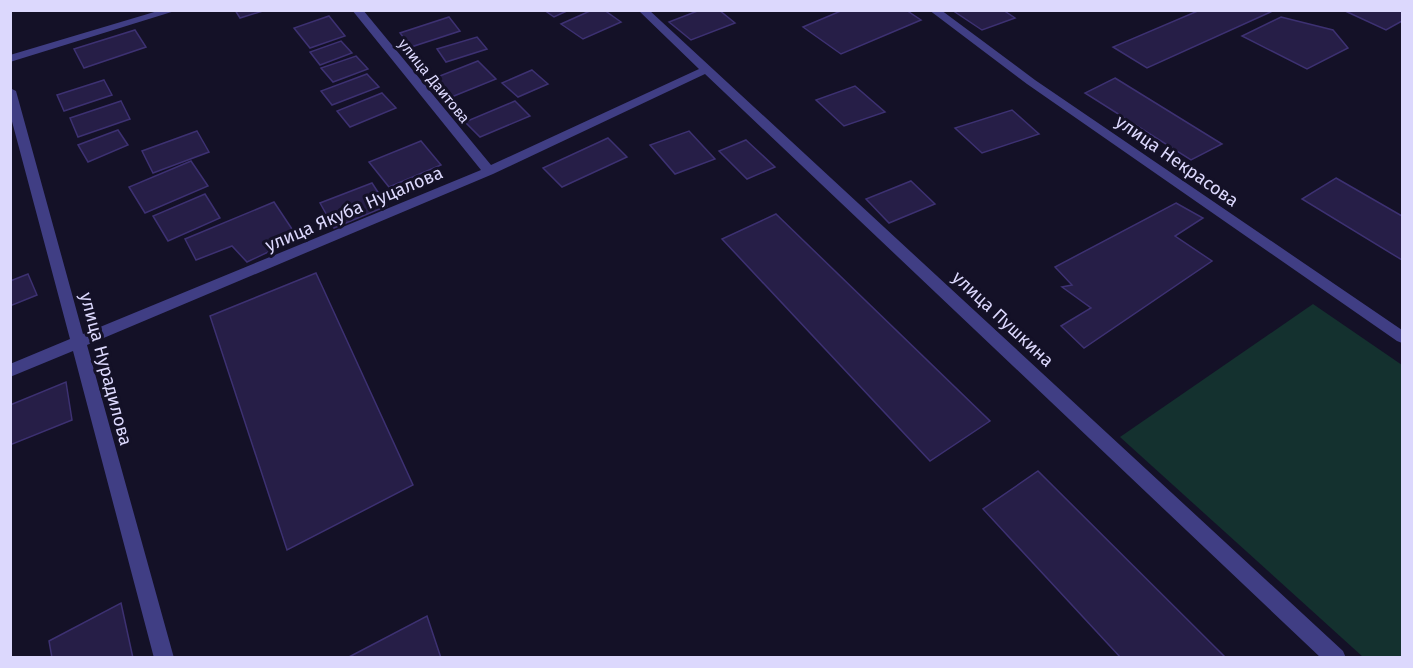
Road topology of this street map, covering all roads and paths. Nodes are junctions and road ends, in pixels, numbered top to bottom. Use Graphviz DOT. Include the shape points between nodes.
graph roads {
  1 [pos="173,10"];
  2 [pos="357,10"];
  3 [pos="643,10"];
  4 [pos="934,10"];
  5 [pos="10,59"];
  6 [pos="707,69"];
  7 [pos="10,91"];
  8 [pos="489,171"];
  9 [pos="1402,337"];
  10 [pos="79,344"];
  11 [pos="10,371"];
  12 [pos="164,657"];
  13 [pos="1336,657"];
  1 -- 5 [label="street"];
  2 -- 8 [label="street, улица Даитова"];
  3 -- 6 [label="street, улица Пушкина"];
  4 -- 9 [label="street, улица Некрасова" via="1031,82"];
  6 -- 8 [label="street, улица Якуба Нуцалова"];
  6 -- 13 [label="street, улица Пушкина"];
  7 -- 10 [label="street, улица Нурадилова"];
  8 -- 10 [label="street, улица Якуба Нуцалова"];
  10 -- 11 [label="street, улица Якуба Нуцалова"];
  10 -- 12 [label="street, улица Нурадилова"];
}
